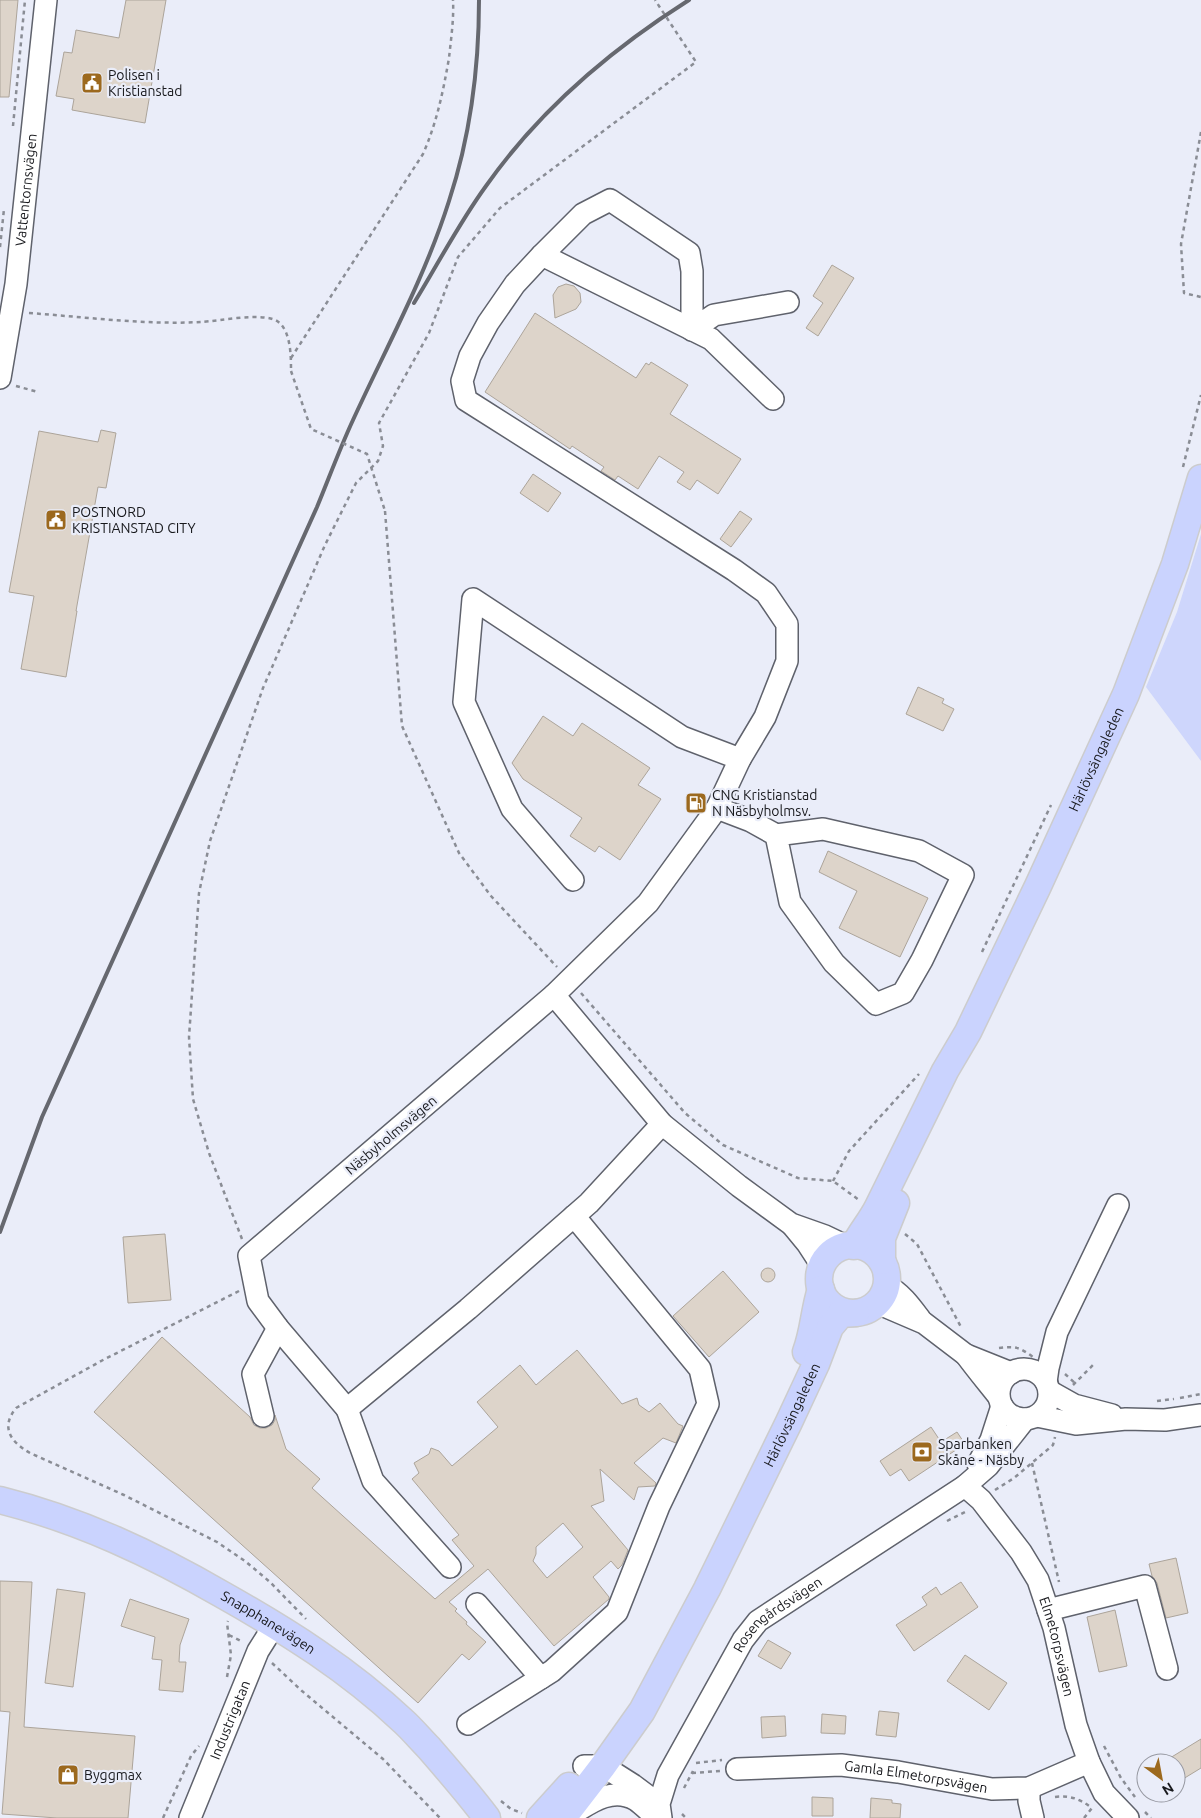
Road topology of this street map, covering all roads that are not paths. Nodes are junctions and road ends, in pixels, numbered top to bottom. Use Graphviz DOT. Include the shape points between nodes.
graph roads {
  1 [pos="46,0"];
  2 [pos="542,255"];
  3 [pos="788,302"];
  4 [pos="692,330"];
  5 [pos="5,381"];
  6 [pos="773,399"];
  7 [pos="1191,475"];
  8 [pos="740,759"];
  9 [pos="717,808"];
  10 [pos="776,835"];
  11 [pos="573,880"];
  12 [pos="554,996"];
  13 [pos="968,1032"];
  14 [pos="662,1124"];
  15 [pos="1118,1205"];
  16 [pos="574,1216"];
  17 [pos="792,1224"];
  18 [pos="850,1246"];
  19 [pos="882,1261"];
  20 [pos="821,1278"];
  21 [pos="887,1286"];
  22 [pos="861,1312"];
  23 [pos="924,1323"];
  24 [pos="278,1328"];
  25 [pos="966,1356"];
  26 [pos="1049,1383"];
  27 [pos="1000,1402"];
  28 [pos="347,1409"];
  29 [pos="1201,1415"];
  30 [pos="263,1416"];
  31 [pos="1031,1418"];
  32 [pos="965,1486"];
  33 [pos="0,1500"];
  34 [pos="734,1531"];
  35 [pos="450,1567"];
  36 [pos="477,1604"];
  37 [pos="1056,1608"];
  38 [pos="275,1624"];
  39 [pos="1167,1669"];
  40 [pos="542,1678"];
  41 [pos="468,1724"];
  42 [pos="1089,1762"];
  43 [pos="594,1766"];
  44 [pos="737,1769"];
  45 [pos="1030,1802"];
  46 [pos="1136,1809"];
  47 [pos="664,1812"];
  48 [pos="190,1818"];
  49 [pos="487,1818"];
  50 [pos="540,1818"];
  51 [pos="565,1818"];
  1 -- 5 [label="street, Vattentornsvägen"];
  2 -- 4 [label="street"];
  2 -- 4 [label="street, Näsbyholmsvägen" via="583,214 610,200 689,253"];
  2 -- 8 [label="street, Näsbyholmsvägen" via="510,292 470,356 462,381 466,400 766,593 787,624 787,661 765,717"];
  3 -- 4 [label="street" via="714,315"];
  4 -- 6 [label="street" via="711,339"];
  7 -- 13 [label="main road, Härlövsängaleden" via="1175,564 1126,694"];
  8 -- 9 [label="street, Näsbyholmsvägen"];
  8 -- 11 [label="street" via="682,736 472,599 464,702 512,809"];
  9 -- 10 [label="street"];
  9 -- 12 [label="street, Näsbyholmsvägen" via="648,904"];
  10 -- 10 [label="street" via="823,829 919,851 963,875 903,992 876,1004 834,963 790,902"];
  12 -- 14 [label="street"];
  12 -- 24 [label="street, Näsbyholmsvägen" via="249,1256 258,1301"];
  13 -- 18 [label="main road, Härlövsängaleden" via="944,1071 870,1222"];
  13 -- 19 [label="main road, Härlövsängaleden" via="955,1074 889,1219 882,1238"];
  14 -- 16 [label="street"];
  14 -- 17 [label="street"];
  15 -- 26 [label="street, Rosengårdsvägen" via="1057,1332"];
  16 -- 28 [label="street"];
  16 -- 40 [label="street" via="700,1369 708,1404 659,1506 617,1612"];
  17 -- 18 [label="street"];
  17 -- 20 [label="street" via="807,1243"];
  18 -- 19 [label="main road" via="870,1250"];
  18 -- 20 [label="main road" via="832,1254"];
  19 -- 21 [label="main road"];
  20 -- 22 [label="main road" via="826,1300 834,1308"];
  20 -- 34 [label="main road, Härlövsängaleden" via="809,1344 767,1437"];
  21 -- 22 [label="main road" via="875,1306"];
  21 -- 23 [label="street" via="906,1301"];
  22 -- 23 [label="street" via="882,1305"];
  22 -- 34 [label="main road, Härlövsängaleden" via="840,1314 830,1327 812,1372"];
  23 -- 25 [label="street"];
  24 -- 28 [label="street"];
  24 -- 30 [label="street" via="253,1374"];
  25 -- 26 [label="street"];
  25 -- 27 [label="street"];
  26 -- 27 [label="street, Rosengårdsvägen" via="1004,1379"];
  26 -- 29 [label="street" via="1076,1424"];
  26 -- 31 [label="street"];
  27 -- 31 [label="street" via="1011,1416"];
  27 -- 32 [label="street, Rosengårdsvägen" via="990,1440"];
  28 -- 35 [label="street" via="373,1481"];
  31 -- 32 [label="street, Rosengårdsvägen" via="988,1466"];
  32 -- 37 [label="street, Elmetorpsvägen" via="981,1500 1022,1552"];
  32 -- 47 [label="street, Rosengårdsvägen" via="758,1621 743,1640 668,1775"];
  33 -- 38 [label="main road, Snapphanevägen" via="105,1534 177,1568"];
  34 -- 43 [label="main road, Härlövsängaleden" via="673,1653 640,1693"];
  36 -- 40 [label="street"];
  37 -- 39 [label="street" via="1145,1586"];
  37 -- 42 [label="street, Elmetorpsvägen" via="1054,1628 1076,1725"];
  38 -- 48 [label="street, Industrigatan" via="258,1650"];
  38 -- 49 [label="main road, Snapphanevägen" via="343,1670 404,1721 464,1787"];
  40 -- 41 [label="street"];
  42 -- 45 [label="street, Gamla Elmetorpsvägen"];
  42 -- 46 [label="street, Elmetorpsvägen" via="1104,1793"];
  43 -- 47 [label="street" via="633,1784"];
  43 -- 50 [label="main road, Härlövsängaleden"];
  43 -- 51 [label="main road, Härlövsängaleden"];
  44 -- 45 [label="street, Gamla Elmetorpsvägen" via="841,1765 992,1789"];
  47 -- 51 [label="street" via="621,1794 602,1796"];
}
